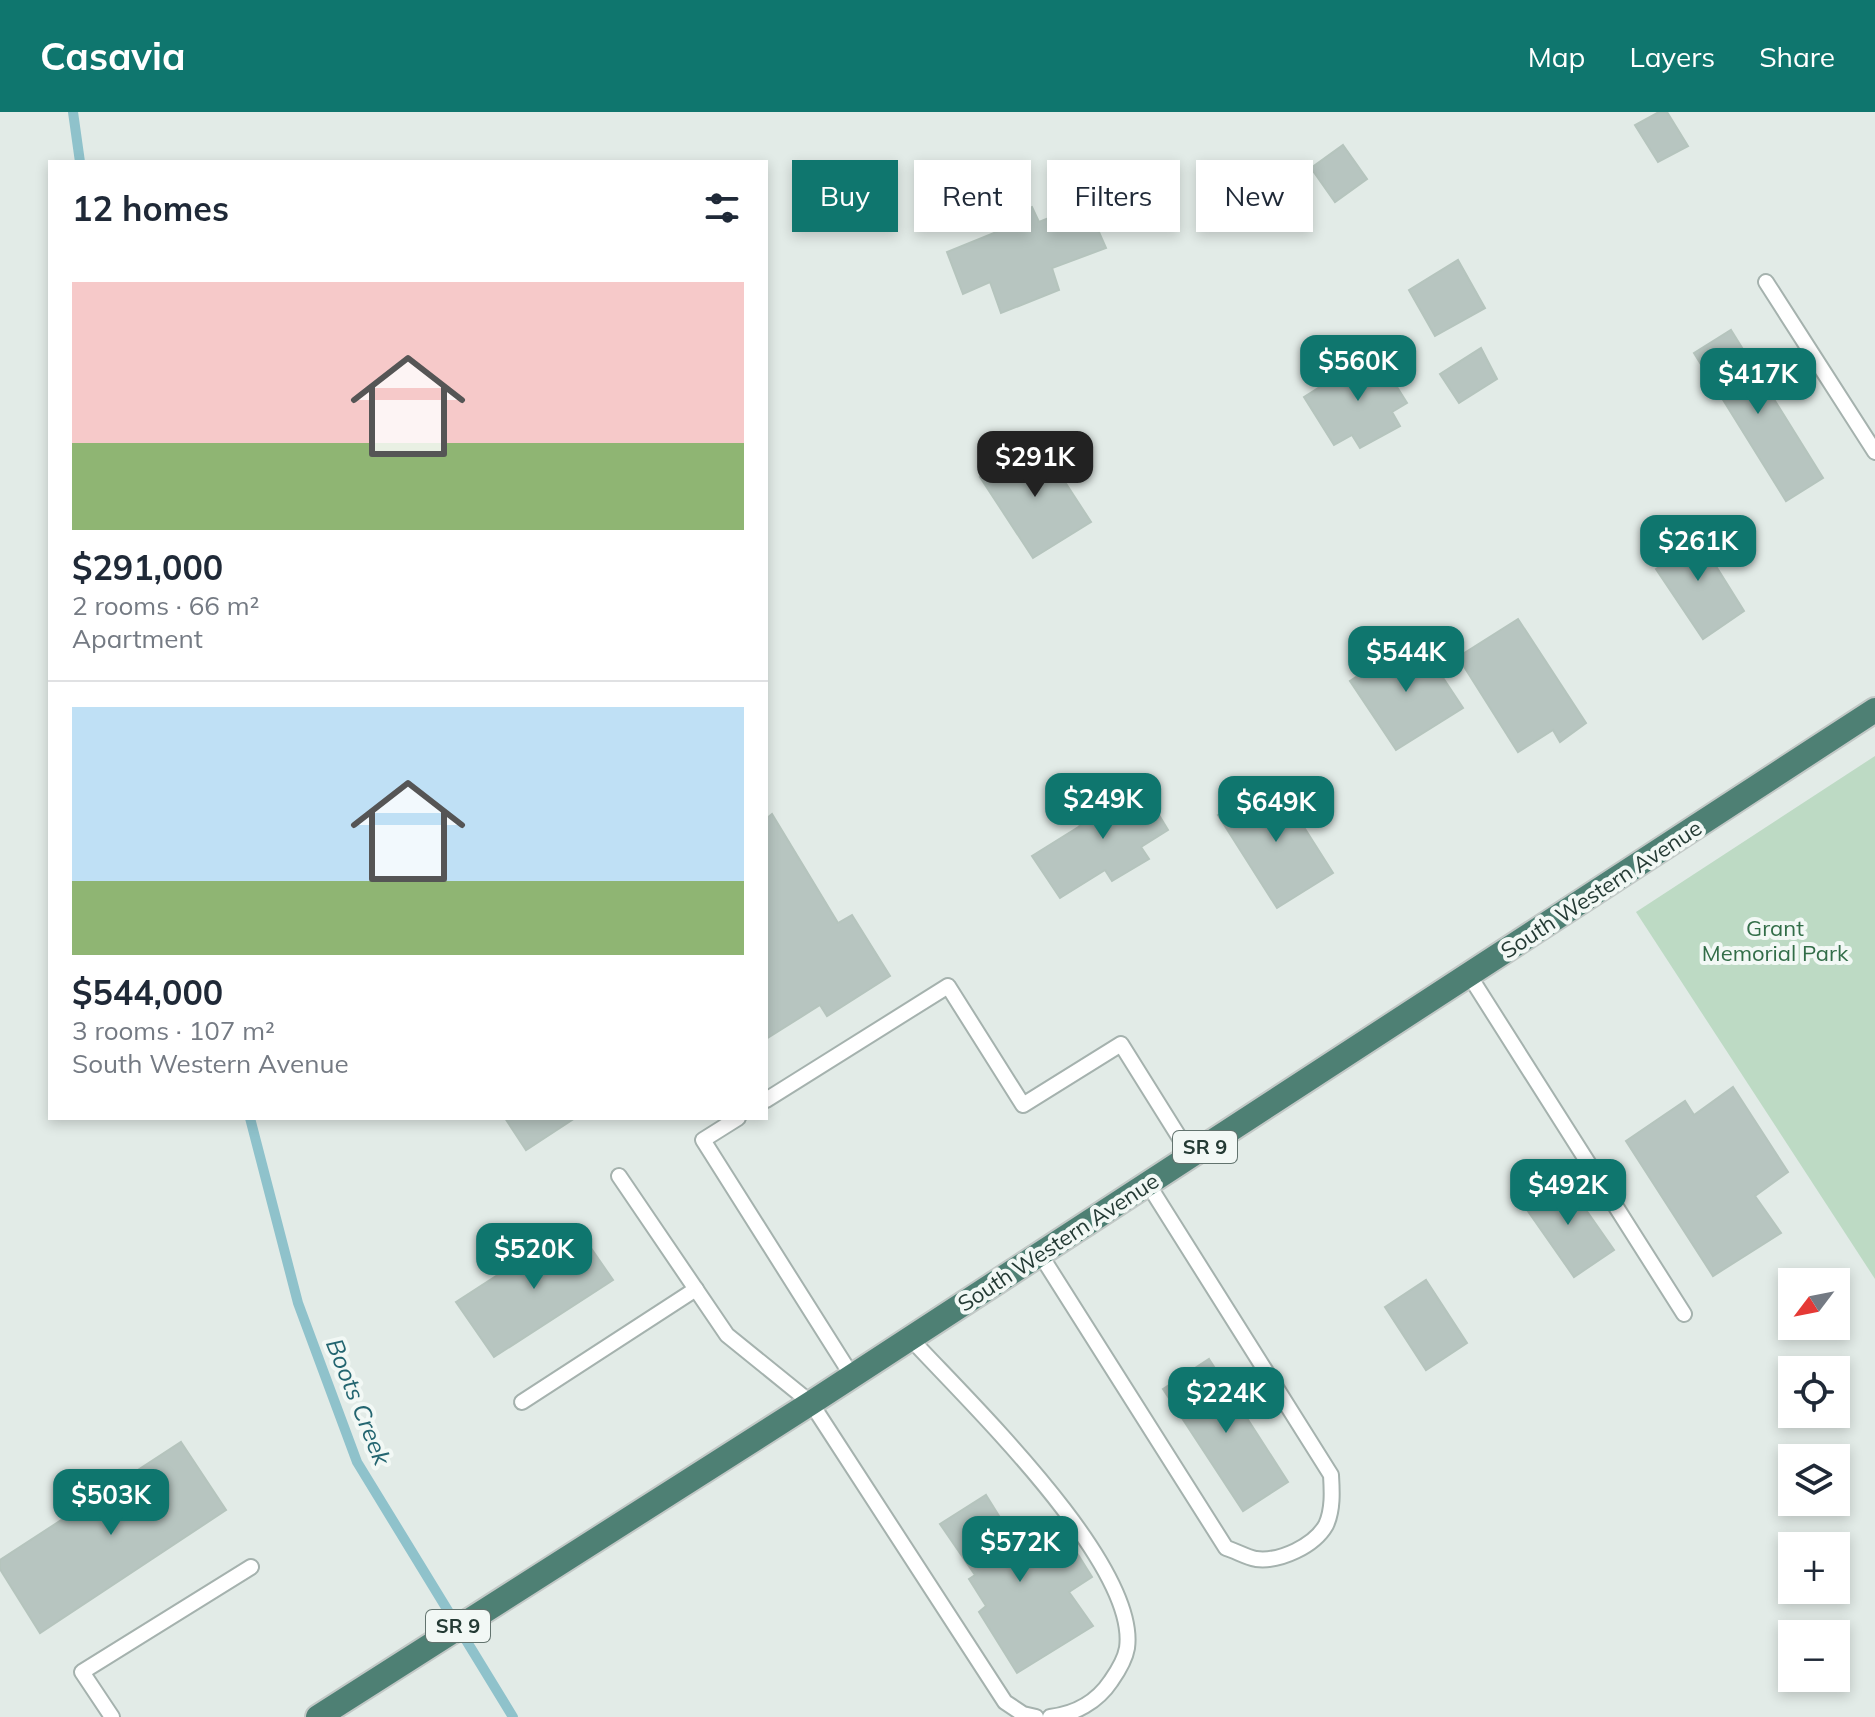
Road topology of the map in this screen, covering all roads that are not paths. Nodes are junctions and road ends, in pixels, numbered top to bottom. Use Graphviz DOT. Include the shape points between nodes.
graph roads {
  1 [pos="1766,282"];
  2 [pos="1875,452"];
  3 [pos="1875,710"];
  4 [pos="1469,975"];
  5 [pos="768,1099"];
  6 [pos="735,1120"];
  7 [pos="1191,1156"];
  8 [pos="619,1176"];
  9 [pos="1148,1184"];
  10 [pos="1040,1254"];
  11 [pos="696,1289"];
  12 [pos="1684,1314"];
  13 [pos="911,1339"];
  14 [pos="852,1376"];
  15 [pos="522,1402"];
  16 [pos="811,1403"];
  17 [pos="251,1567"];
  18 [pos="112,1717"];
  19 [pos="318,1717"];
  20 [pos="1036,1717"];
  21 [pos="1050,1717"];
  1 -- 2 [label="lane"];
  3 -- 4 [label="highway, South Western Avenue / SR 9"];
  4 -- 7 [label="highway, South Western Avenue / SR 9"];
  4 -- 12 [label="lane"];
  5 -- 7 [label="lane" via="948,986 1023,1105 1121,1044"];
  6 -- 14 [label="lane" via="703,1140"];
  7 -- 9 [label="highway, South Western Avenue / SR 9"];
  8 -- 11 [label="lane"];
  9 -- 10 [label="highway, South Western Avenue / SR 9"];
  9 -- 10 [label="lane" via="1331,1475 1326,1524 1312,1541 1284,1556 1257,1559 1226,1548"];
  10 -- 13 [label="highway, South Western Avenue / SR 9"];
  11 -- 15 [label="lane"];
  11 -- 16 [label="lane" via="727,1335"];
  13 -- 14 [label="highway, South Western Avenue / SR 9"];
  13 -- 21 [label="lane" via="1024,1461 1087,1539 1123,1612 1127,1648 1111,1682 1082,1708"];
  14 -- 16 [label="highway, South Western Avenue / SR 9"];
  16 -- 19 [label="highway, South Western Avenue / SR 9"];
  16 -- 20 [label="lane" via="994,1687 1005,1702"];
  17 -- 18 [label="lane" via="82,1672"];
}
